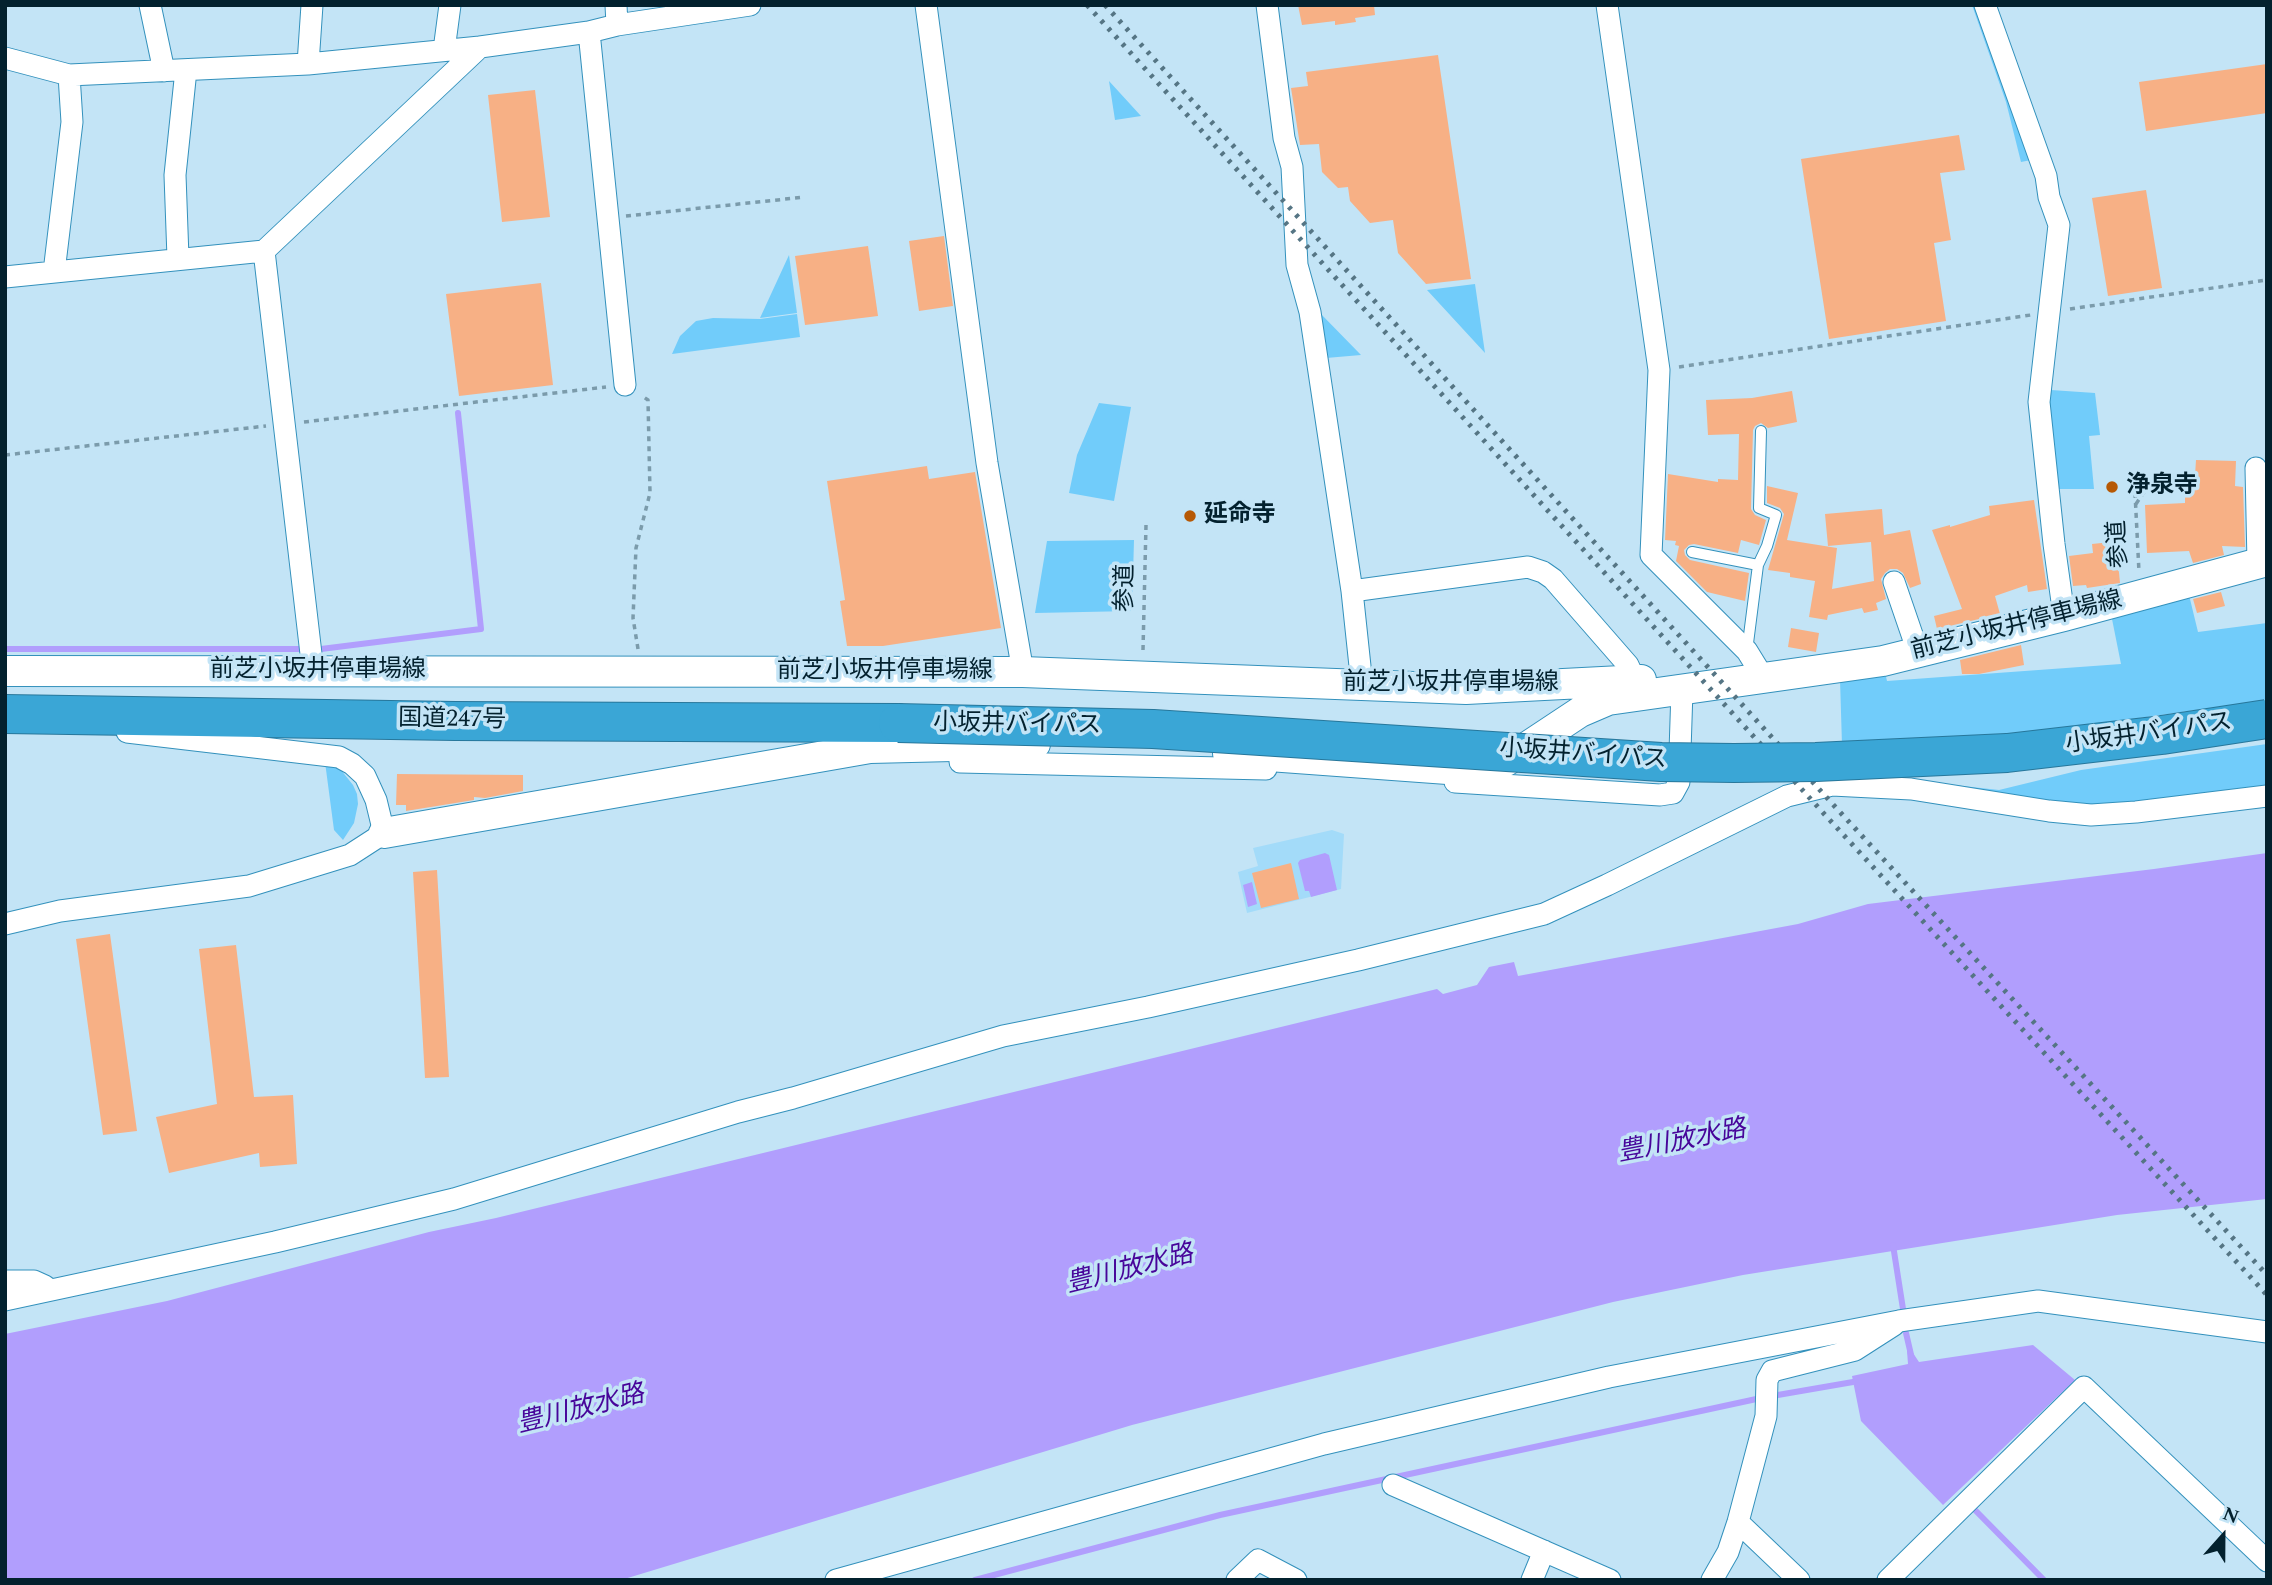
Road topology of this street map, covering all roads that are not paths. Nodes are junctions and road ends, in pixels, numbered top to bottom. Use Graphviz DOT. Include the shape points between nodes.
graph roads {
  1 [pos="150,5"];
  2 [pos="312,5"];
  3 [pos="450,5"];
  4 [pos="750,5"];
  5 [pos="926,5"];
  6 [pos="1267,5"];
  7 [pos="1607,5"];
  8 [pos="1985,5"];
  9 [pos="616,15"];
  10 [pos="589,32"];
  11 [pos="480,47"];
  12 [pos="444,50"];
  13 [pos="5,58"];
  14 [pos="308,64"];
  15 [pos="186,70"];
  16 [pos="164,71"];
  17 [pos="69,75"];
  18 [pos="264,250"];
  19 [pos="178,258"];
  20 [pos="54,272"];
  21 [pos="5,277"];
  22 [pos="625,385"];
  23 [pos="1761,430"];
  24 [pos="2256,468"];
  25 [pos="1692,552"];
  26 [pos="2262,562"];
  27 [pos="1758,565"];
  28 [pos="1894,582"];
  29 [pos="1352,591"];
  30 [pos="2064,616"];
  31 [pos="1747,651"];
  32 [pos="1918,652"];
  33 [pos="5,671"];
  34 [pos="313,671"];
  35 [pos="1023,672"];
  36 [pos="1763,677"];
  37 [pos="1635,680"];
  38 [pos="1362,685"];
  39 [pos="1682,690"];
  40 [pos="6,714"];
  41 [pos="2267,719"];
  42 [pos="898,723"];
  43 [pos="961,745"];
  44 [pos="2267,796"];
  45 [pos="384,833"];
  46 [pos="5,924"];
  47 [pos="5,1281"];
  48 [pos="50,1289"];
  49 [pos="5,1300"];
  50 [pos="1899,1321"];
  51 [pos="2267,1332"];
  52 [pos="1393,1485"];
  53 [pos="1738,1522"];
  54 [pos="1544,1551"];
  55 [pos="2267,1561"];
  56 [pos="836,1580"];
  57 [pos="1237,1580"];
  58 [pos="1296,1580"];
  59 [pos="1532,1580"];
  60 [pos="1610,1580"];
  61 [pos="1712,1580"];
  62 [pos="1798,1580"];
  63 [pos="1888,1580"];
  1 -- 16 [label="street"];
  2 -- 14 [label="street"];
  3 -- 12 [label="street"];
  4 -- 9 [label="street"];
  5 -- 35 [label="street" via="987,463"];
  6 -- 29 [label="street" via="1292,167 1297,265 1310,312"];
  7 -- 31 [label="street" via="1659,370 1651,555"];
  8 -- 30 [label="street" via="2059,225 2039,402"];
  9 -- 10 [label="street"];
  10 -- 11 [label="street"];
  10 -- 22 [label="street"];
  11 -- 12 [label="street"];
  11 -- 18 [label="street"];
  12 -- 14 [label="street"];
  13 -- 17 [label="street"];
  14 -- 15 [label="street"];
  15 -- 16 [label="street"];
  15 -- 19 [label="street" via="175,175"];
  16 -- 17 [label="street"];
  17 -- 20 [label="street" via="72,122"];
  18 -- 19 [label="street"];
  18 -- 34 [label="street"];
  19 -- 20 [label="street"];
  20 -- 21 [label="street"];
  23 -- 27 [label="lane" via="1759,508 1776,516"];
  24 -- 26 [label="street"];
  25 -- 27 [label="lane"];
  26 -- 30 [label="main road, 前芝小坂井停車場線"];
  27 -- 31 [label="lane"];
  28 -- 32 [label="street"];
  29 -- 37 [label="street" via="1528,567 1553,579 1628,665"];
  29 -- 38 [label="street"];
  30 -- 32 [label="main road, 前芝小坂井停車場線"];
  31 -- 36 [label="street"];
  32 -- 36 [label="main road, 前芝小坂井停車場線"];
  33 -- 34 [label="main road, 前芝小坂井停車場線"];
  34 -- 35 [label="main road, 前芝小坂井停車場線"];
  35 -- 38 [label="main road, 前芝小坂井停車場線"];
  36 -- 37 [label="main road, 前芝小坂井停車場線"];
  36 -- 39 [label="main road, 前芝小坂井停車場線"];
  37 -- 38 [label="main road, 前芝小坂井停車場線" via="1466,689"];
  39 -- 43 [label="main road, 前芝小坂井停車場線" via="1608,700 1580,712 1506,761 1475,771 1106,744"];
  39 -- 43 [label="street" via="1678,782 1672,793 1660,795 1271,769 960,762"];
  40 -- 42 [label="highway, 国道247号"];
  40 -- 45 [label="street" via="24,727 120,732 338,757 365,776"];
  41 -- 42 [label="highway, 小坂井バイパス, bridge" via="2007,753 1734,763 1153,729"];
  43 -- 45 [label="main road, 前芝小坂井停車場線" via="870,748"];
  44 -- 48 [label="street" via="2091,815 1911,789 1832,785 1787,796 1544,914 1358,960 1003,1036 454,1199"];
  45 -- 46 [label="street" via="350,855 249,886 60,911"];
  47 -- 48 [label="street" via="34,1281"];
  48 -- 49 [label="street"];
  50 -- 51 [label="street" via="2038,1301"];
  50 -- 53 [label="street" via="1855,1350 1772,1371 1767,1380 1766,1416"];
  50 -- 56 [label="street" via="1609,1377 1324,1444"];
  52 -- 54 [label="street"];
  53 -- 61 [label="street"];
  53 -- 62 [label="street"];
  54 -- 59 [label="street"];
  54 -- 60 [label="street"];
  55 -- 63 [label="street" via="2084,1387"];
  57 -- 58 [label="street" via="1258,1560"];
}
